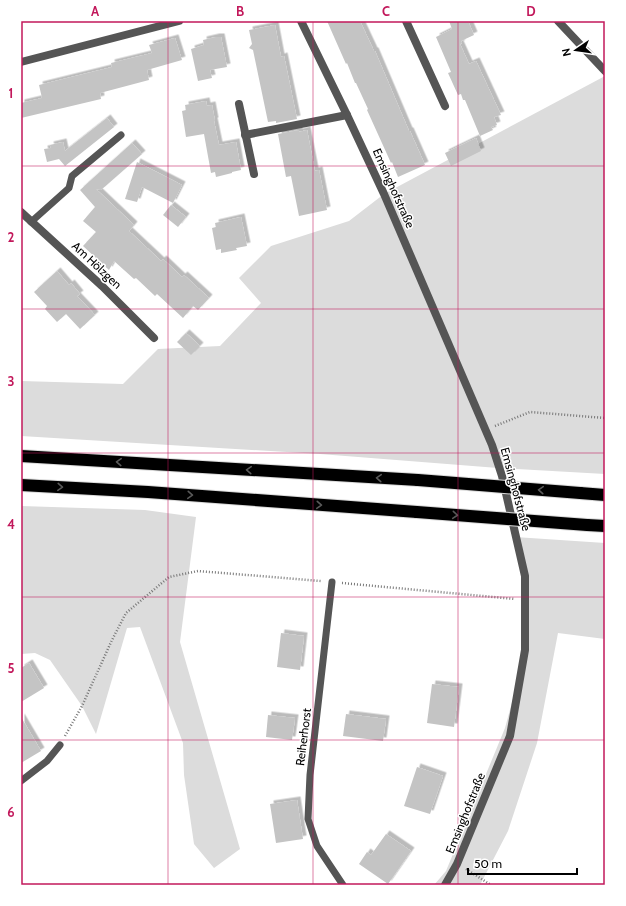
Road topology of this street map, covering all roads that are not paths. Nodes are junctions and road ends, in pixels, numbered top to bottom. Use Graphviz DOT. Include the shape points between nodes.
graph roads {
  1 [pos="179,21"];
  2 [pos="301,21"];
  3 [pos="406,21"];
  4 [pos="558,21"];
  5 [pos="21,62"];
  6 [pos="605,71"];
  7 [pos="239,104"];
  8 [pos="445,106"];
  9 [pos="347,115"];
  10 [pos="121,135"];
  11 [pos="245,135"];
  12 [pos="254,174"];
  13 [pos="21,212"];
  14 [pos="31,222"];
  15 [pos="154,338"];
  16 [pos="21,456"];
  17 [pos="21,485"];
  18 [pos="605,495"];
  19 [pos="605,526"];
  20 [pos="332,582"];
  21 [pos="60,745"];
  22 [pos="21,781"];
  23 [pos="343,885"];
  24 [pos="445,885"];
  1 -- 5 [label="street"];
  2 -- 9 [label="street, Emsinghofstraße"];
  3 -- 8 [label="street"];
  4 -- 6 [label="street"];
  7 -- 11 [label="street"];
  9 -- 11 [label="street"];
  9 -- 24 [label="street, Emsinghofstraße" via="384,194 492,445 500,468 525,576 525,650 510,736 457,864"];
  10 -- 14 [label="lane" via="72,176 69,188"];
  11 -- 12 [label="street"];
  13 -- 14 [label="street, Am Hölzgen"];
  14 -- 15 [label="street, Am Hölzgen" via="102,286"];
  18 -- 16 [label="highway, one-way, bridge" via="418,480"];
  17 -- 19 [label="highway, one-way, bridge"];
  20 -- 23 [label="lane, Reiherhorst" via="310,775 308,819 317,846"];
  21 -- 22 [label="lane" via="48,761"];
}
